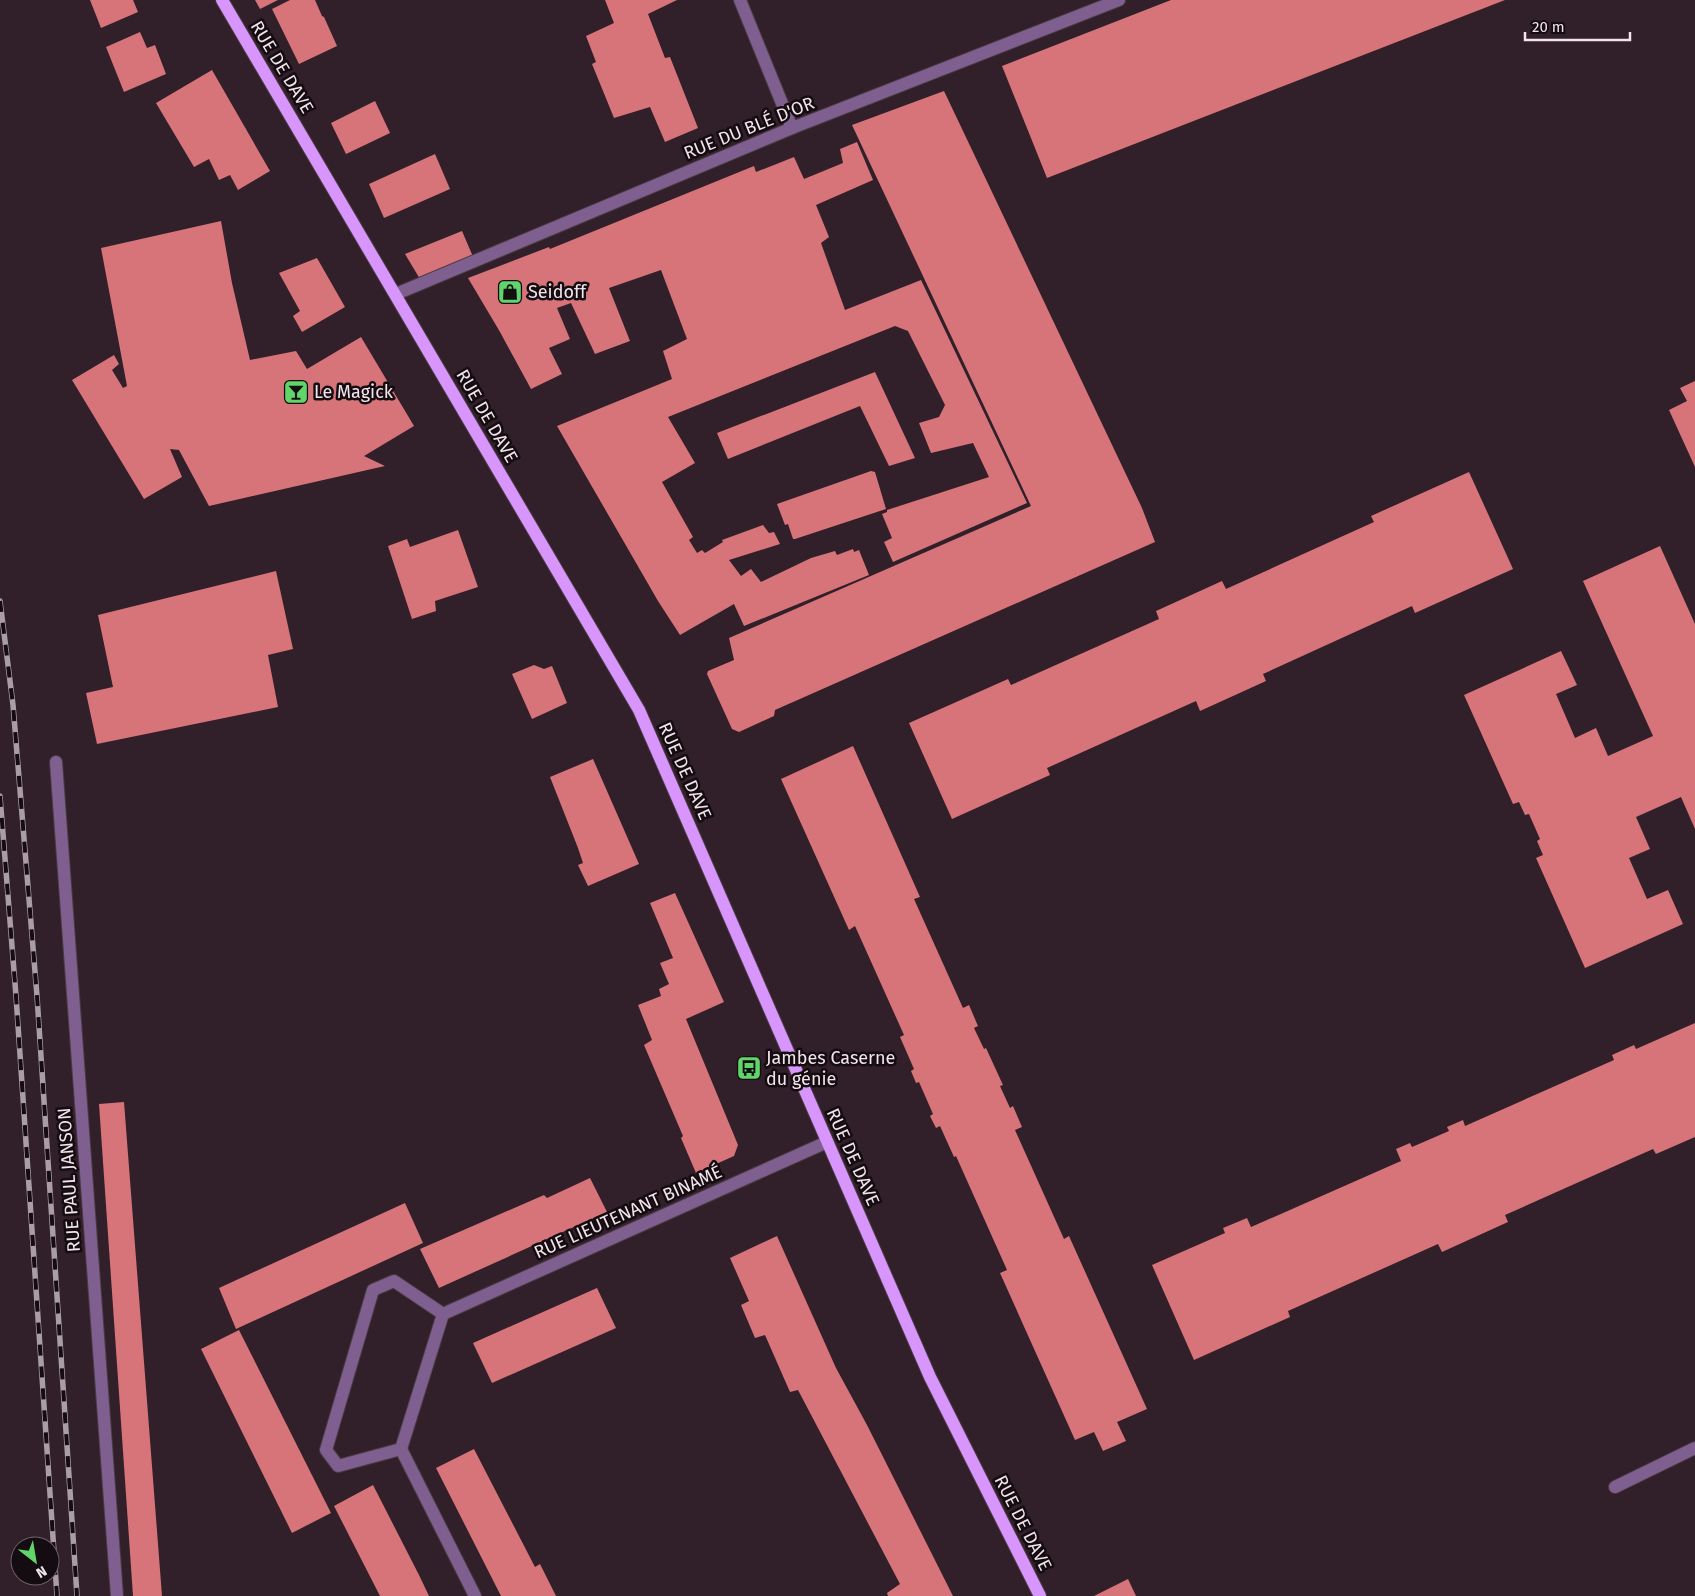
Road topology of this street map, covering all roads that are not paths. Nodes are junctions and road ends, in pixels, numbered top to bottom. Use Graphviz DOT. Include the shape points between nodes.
graph roads {
  1 [pos="222,0"];
  2 [pos="740,0"];
  3 [pos="1119,0"];
  4 [pos="792,128"];
  5 [pos="396,294"];
  6 [pos="56,762"];
  7 [pos="826,1142"];
  8 [pos="443,1314"];
  9 [pos="1695,1448"];
  10 [pos="401,1449"];
  11 [pos="1615,1487"];
  12 [pos="117,1596"];
  13 [pos="474,1596"];
  14 [pos="1040,1596"];
  1 -- 5 [label="main road, RUE DE DAVE"];
  2 -- 4 [label="street"];
  3 -- 4 [label="street, RUE DU BLÉ D'OR"];
  4 -- 5 [label="street, RUE DU BLÉ D'OR"];
  5 -- 7 [label="main road, RUE DE DAVE" via="639,710"];
  6 -- 12 [label="street, RUE PAUL JANSON"];
  7 -- 8 [label="street, RUE LIEUTENANT BINAMÉ"];
  7 -- 14 [label="main road, RUE DE DAVE" via="930,1377"];
  8 -- 10 [label="street"];
  8 -- 10 [label="street" via="394,1281 372,1290 326,1450 338,1466"];
  9 -- 11 [label="street"];
  10 -- 13 [label="street"];
}
